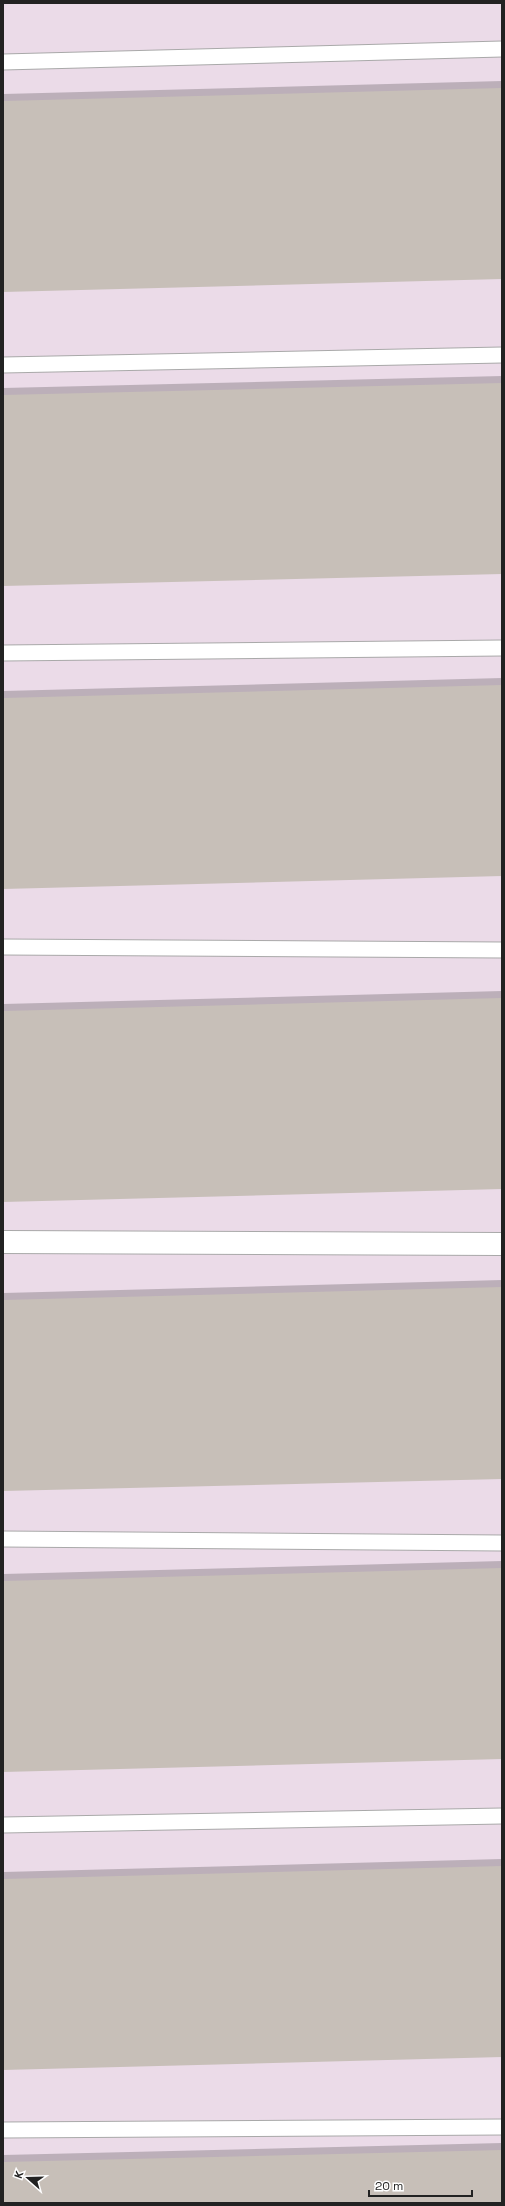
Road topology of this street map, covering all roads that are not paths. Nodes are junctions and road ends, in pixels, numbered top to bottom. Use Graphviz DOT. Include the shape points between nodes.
graph roads {
  1 [pos="502,49"];
  2 [pos="3,62"];
  3 [pos="502,355"];
  4 [pos="3,365"];
  5 [pos="502,648"];
  6 [pos="3,653"];
  7 [pos="3,947"];
  8 [pos="502,950"];
  9 [pos="3,1242"];
  10 [pos="502,1244"];
  11 [pos="3,1539"];
  12 [pos="502,1543"];
  13 [pos="502,1816"];
  14 [pos="3,1826"];
  15 [pos="502,2127"];
  16 [pos="3,2130"];
  1 -- 2 [label="lane"];
  3 -- 4 [label="lane"];
  5 -- 6 [label="lane"];
  7 -- 8 [label="lane"];
  9 -- 10 [label="street"];
  11 -- 12 [label="lane"];
  13 -- 14 [label="lane"];
  15 -- 16 [label="lane"];
}
